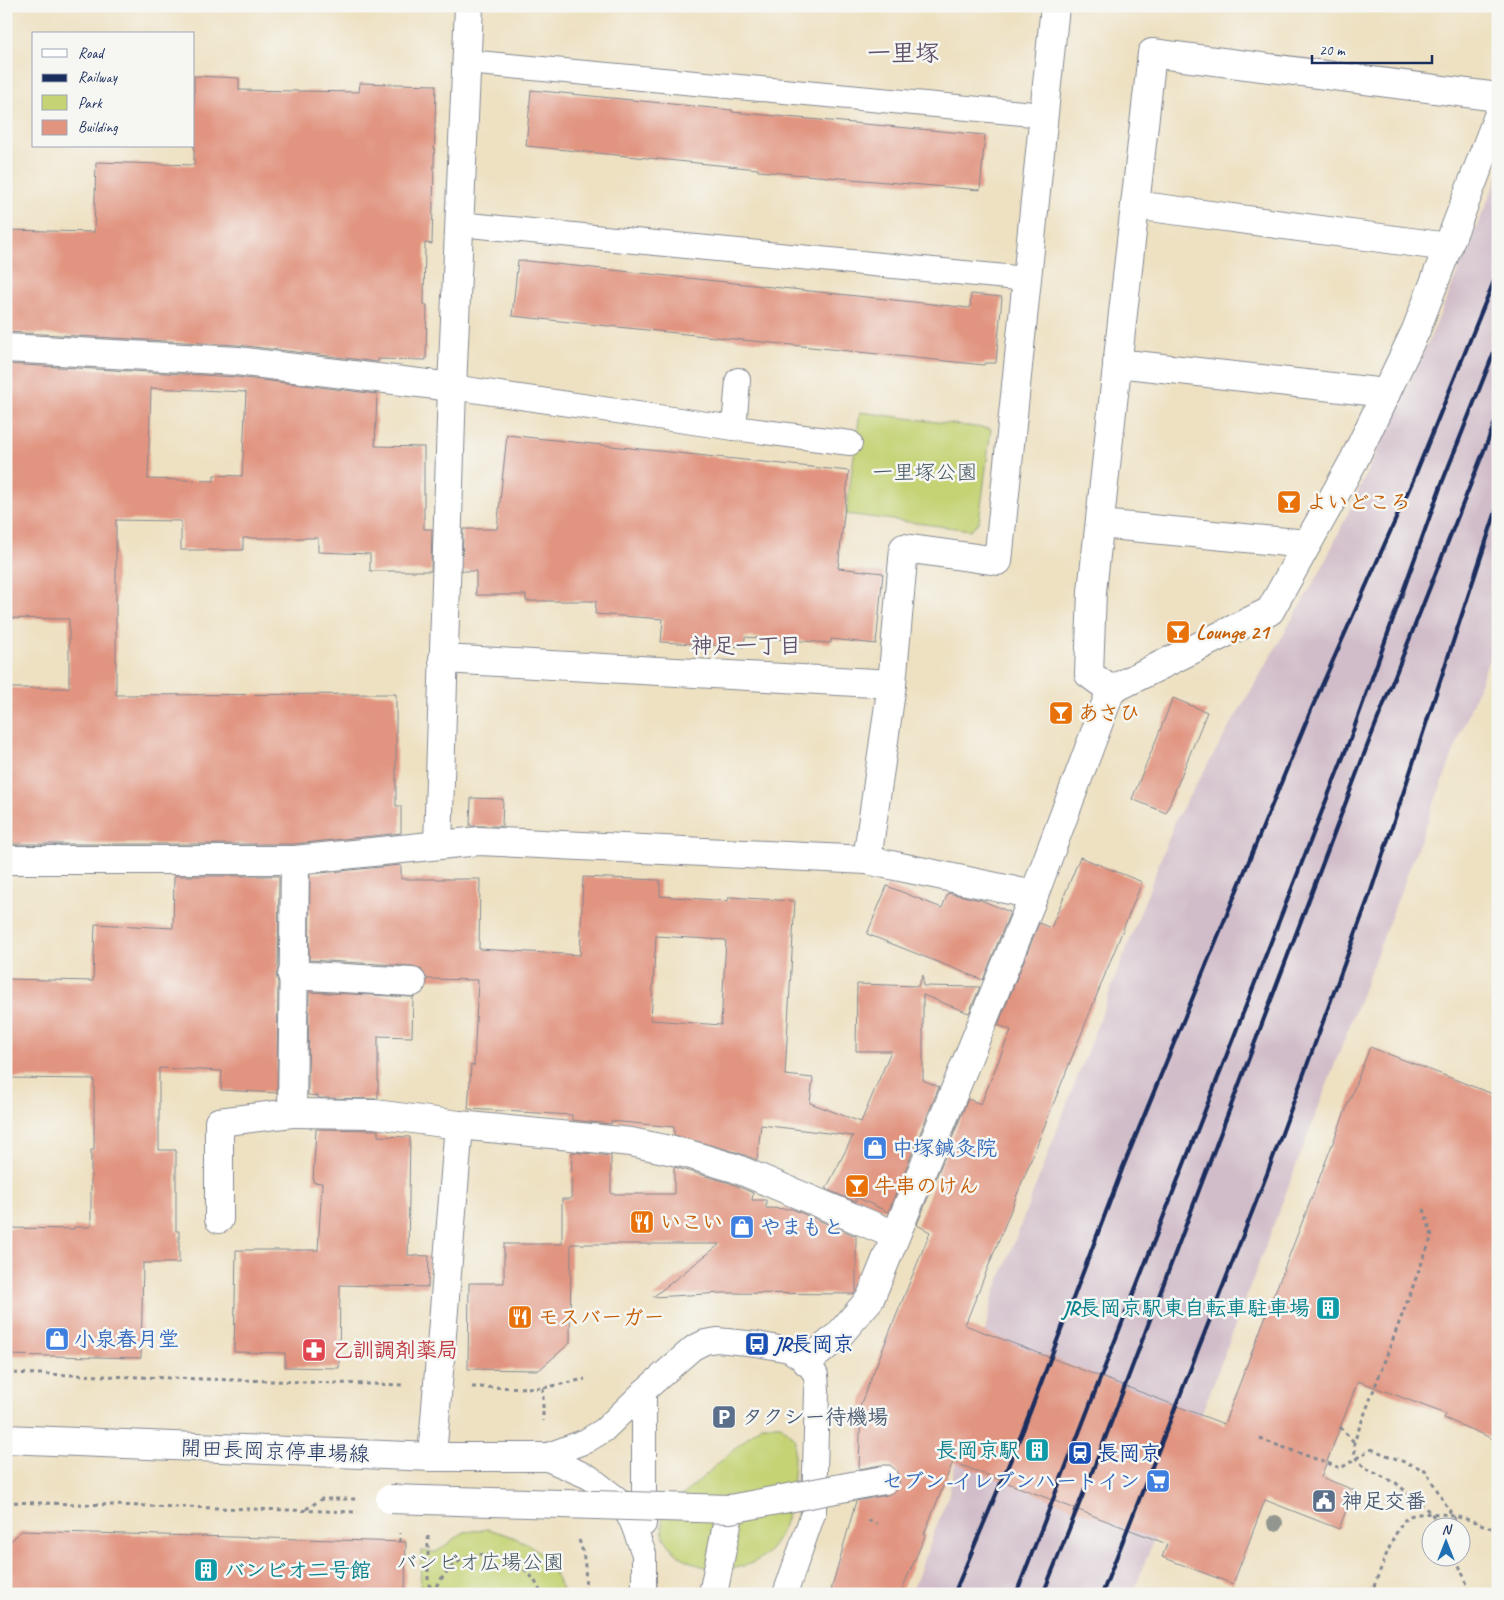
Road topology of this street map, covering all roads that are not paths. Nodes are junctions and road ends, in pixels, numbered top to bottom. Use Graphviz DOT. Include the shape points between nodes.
graph roads {
  1 [pos="469,6"];
  2 [pos="1055,6"];
  3 [pos="467,62"];
  4 [pos="1498,97"];
  5 [pos="1044,115"];
  6 [pos="1498,116"];
  7 [pos="1134,205"];
  8 [pos="459,224"];
  9 [pos="1448,247"];
  10 [pos="1027,279"];
  11 [pos="6,348"];
  12 [pos="1117,362"];
  13 [pos="738,380"];
  14 [pos="452,387"];
  15 [pos="1386,393"];
  16 [pos="734,428"];
  17 [pos="850,443"];
  18 [pos="1100,524"];
  19 [pos="1308,544"];
  20 [pos="443,660"];
  21 [pos="892,684"];
  22 [pos="1111,690"];
  23 [pos="438,845"];
  24 [pos="6,860"];
  25 [pos="294,860"];
  26 [pos="867,860"];
  27 [pos="1034,895"];
  28 [pos="292,975"];
  29 [pos="412,982"];
  30 [pos="292,1113"];
  31 [pos="459,1125"];
  32 [pos="218,1218"];
  33 [pos="896,1235"];
  34 [pos="807,1362"];
  35 [pos="644,1391"];
  36 [pos="6,1439"];
  37 [pos="432,1457"];
  38 [pos="543,1457"];
  39 [pos="884,1480"];
  40 [pos="390,1499"];
  41 [pos="730,1510"];
  42 [pos="644,1554"];
  43 [pos="644,1594"];
  44 [pos="713,1594"];
  45 [pos="785,1594"];
  1 -- 3 [label="street"];
  2 -- 5 [label="street"];
  3 -- 5 [label="lane"];
  3 -- 8 [label="street"];
  4 -- 7 [label="street" via="1152,53"];
  5 -- 10 [label="street"];
  6 -- 9 [label="street"];
  7 -- 9 [label="street"];
  7 -- 12 [label="street"];
  8 -- 10 [label="lane"];
  8 -- 14 [label="street"];
  9 -- 15 [label="street" via="1416,330"];
  10 -- 21 [label="street" via="998,561 904,548"];
  11 -- 14 [label="street" via="237,360"];
  12 -- 15 [label="street"];
  12 -- 18 [label="street"];
  13 -- 16 [label="lane"];
  14 -- 16 [label="lane"];
  14 -- 20 [label="street"];
  15 -- 19 [label="street"];
  16 -- 17 [label="lane"];
  18 -- 19 [label="street"];
  18 -- 22 [label="street" via="1092,591 1089,674"];
  19 -- 22 [label="street" via="1270,611"];
  20 -- 21 [label="street"];
  20 -- 23 [label="street"];
  21 -- 26 [label="street"];
  22 -- 27 [label="street"];
  23 -- 25 [label="street"];
  23 -- 26 [label="street" via="479,841"];
  24 -- 25 [label="street"];
  25 -- 28 [label="street"];
  26 -- 27 [label="street"];
  27 -- 33 [label="street"];
  28 -- 29 [label="street"];
  28 -- 30 [label="street"];
  30 -- 31 [label="street" via="375,1114"];
  30 -- 32 [label="street" via="219,1122"];
  31 -- 33 [label="street" via="631,1142 688,1154 735,1168"];
  31 -- 37 [label="street"];
  33 -- 34 [label="street" via="870,1300 839,1335"];
  34 -- 35 [label="lane" via="789,1350 757,1344 705,1342 693,1348"];
  34 -- 45 [label="lane" via="816,1375 817,1390 814,1512"];
  35 -- 38 [label="lane" via="604,1430 586,1441"];
  35 -- 42 [label="lane"];
  36 -- 37 [label="street, 開田長岡京停車場線"];
  37 -- 38 [label="street, 開田長岡京停車場線"];
  38 -- 42 [label="lane" via="589,1477 620,1501"];
  39 -- 41 [label="street, bridge"];
  40 -- 41 [label="street, bridge"];
  41 -- 44 [label="street"];
  42 -- 43 [label="lane"];
}
